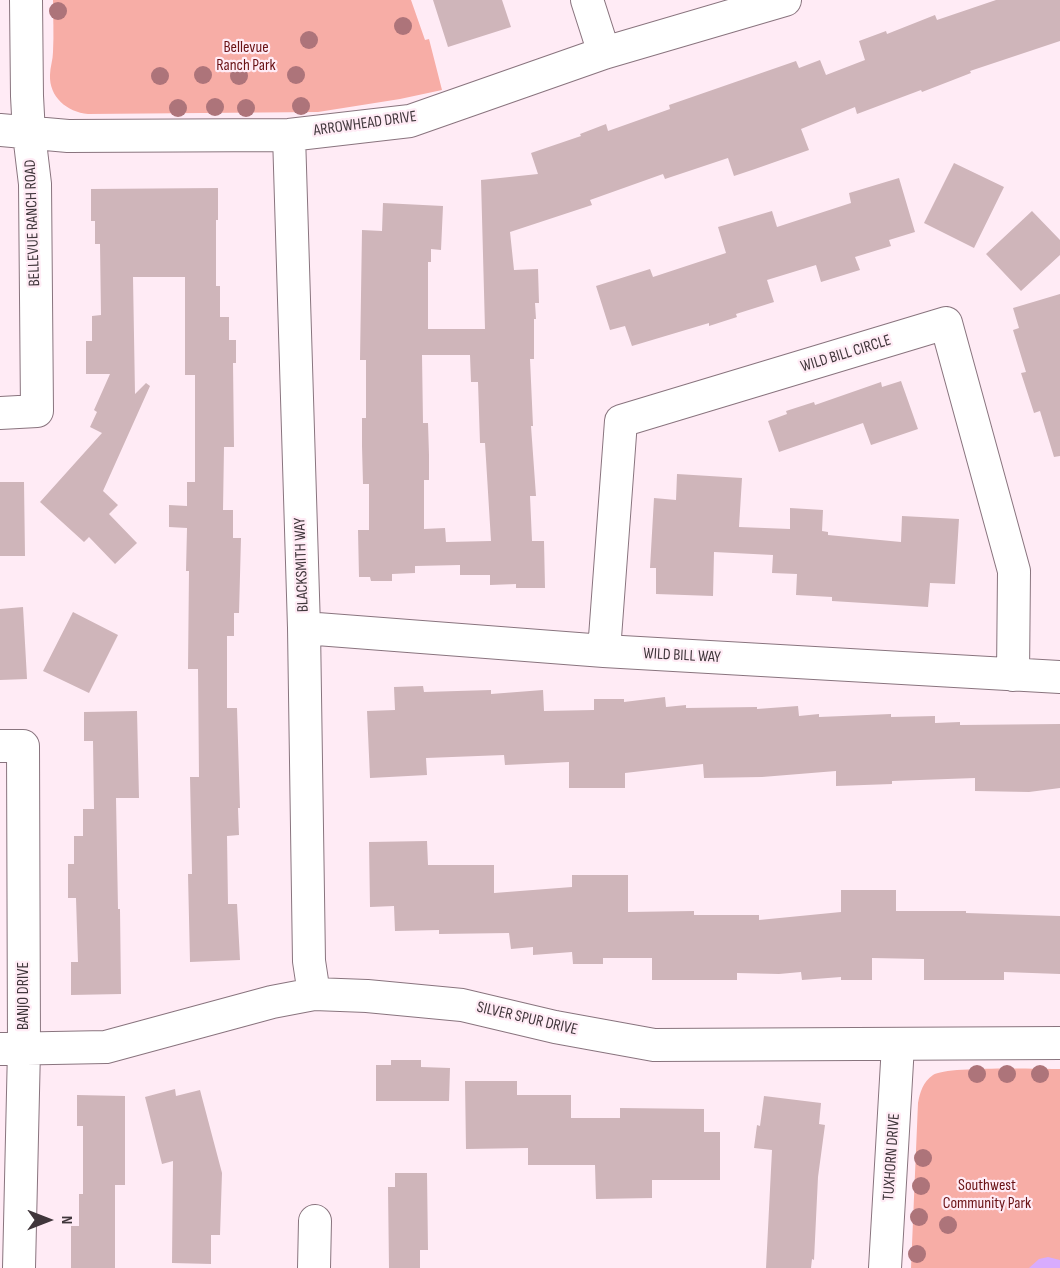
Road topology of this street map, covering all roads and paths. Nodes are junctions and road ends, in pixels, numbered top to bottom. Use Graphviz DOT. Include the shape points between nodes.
graph roads {
  1 [pos="26,0"];
  2 [pos="586,0"];
  3 [pos="785,0"];
  4 [pos="604,53"];
  5 [pos="14,132"];
  6 [pos="289,135"];
  7 [pos="0,413"];
  8 [pos="304,628"];
  9 [pos="604,651"];
  10 [pos="1013,675"];
  11 [pos="1060,677"];
  12 [pos="0,746"];
  13 [pos="314,994"];
  14 [pos="1060,1043"];
  15 [pos="898,1045"];
  16 [pos="12,1049"];
  17 [pos="315,1221"];
  18 [pos="19,1268"];
  19 [pos="314,1268"];
  20 [pos="885,1268"];
  1 -- 5 [label="street, BELLEVUE RANCH ROAD"];
  2 -- 4 [label="street"];
  3 -- 4 [label="street, ARROWHEAD DRIVE"];
  4 -- 6 [label="street, ARROWHEAD DRIVE" via="410,121"];
  5 -- 6 [label="street, ARROWHEAD DRIVE" via="68,136"];
  5 -- 7 [label="street, BELLEVUE RANCH ROAD" via="35,184 37,411"];
  6 -- 8 [label="street, BLACKSMITH WAY"];
  8 -- 9 [label="street, WILD BILL WAY"];
  8 -- 13 [label="street, BLACKSMITH WAY" via="309,961"];
  9 -- 10 [label="street, WILD BILL WAY"];
  9 -- 10 [label="street, WILD BILL CIRCLE" via="621,422 946,323 1014,571"];
  10 -- 11 [label="street, WILD BILL WAY"];
  12 -- 16 [label="street, BANJO DRIVE" via="22,746"];
  13 -- 15 [label="street, SILVER SPUR DRIVE" via="462,1005 654,1045"];
  13 -- 16 [label="street, SILVER SPUR DRIVE" via="106,1047"];
  14 -- 15 [label="street, SILVER SPUR DRIVE"];
  15 -- 20 [label="street, TUXHORN DRIVE"];
  16 -- 18 [label="street, BANJO DRIVE"];
  17 -- 19 [label="street"];
}
